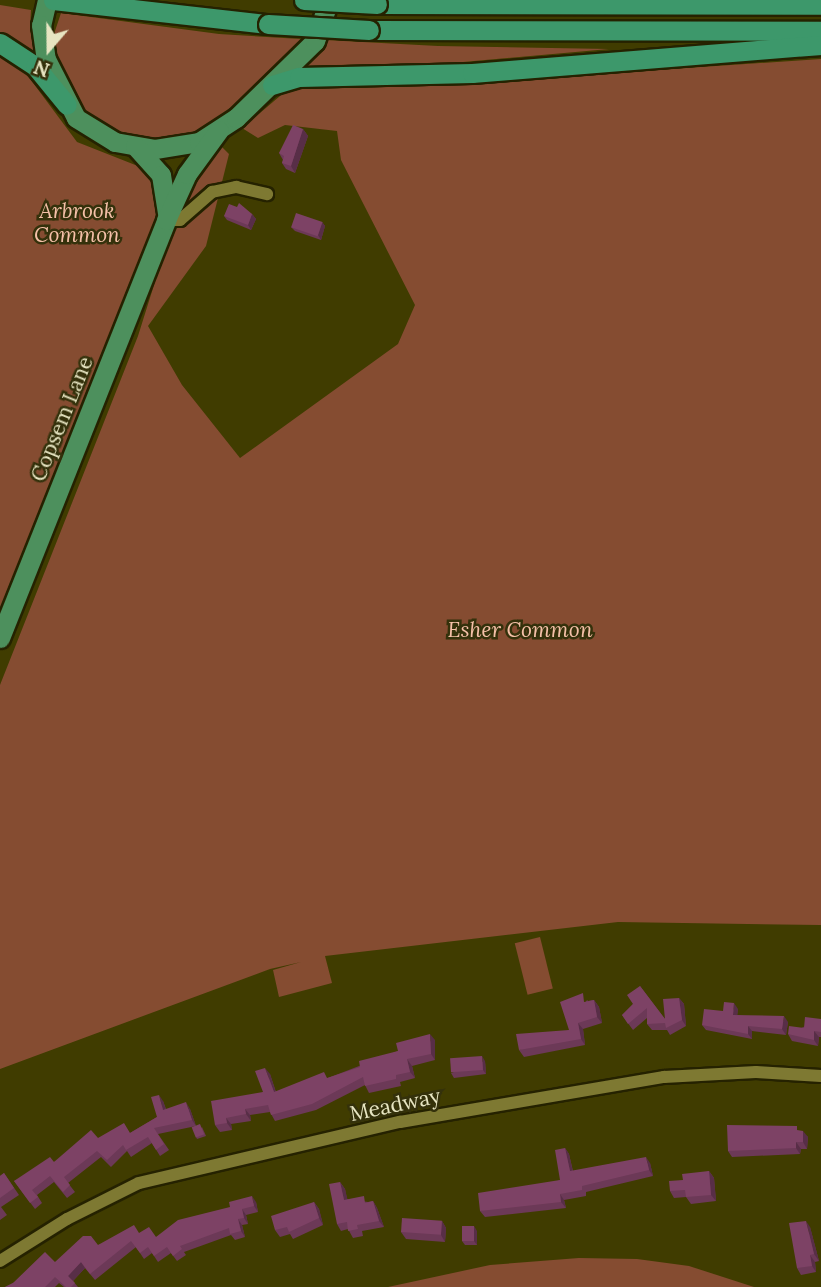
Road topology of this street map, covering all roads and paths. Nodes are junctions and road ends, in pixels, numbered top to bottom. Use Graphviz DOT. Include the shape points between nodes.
graph roads {
  1 [pos="47,0"];
  2 [pos="53,0"];
  3 [pos="304,0"];
  4 [pos="329,0"];
  5 [pos="821,5"];
  6 [pos="821,31"];
  7 [pos="0,43"];
  8 [pos="821,45"];
  9 [pos="272,85"];
  10 [pos="67,105"];
  11 [pos="219,130"];
  12 [pos="135,146"];
  13 [pos="267,194"];
  14 [pos="167,219"];
  15 [pos="0,638"];
  16 [pos="821,1076"];
  17 [pos="0,1261"];
  1 -- 10 [label="main road" via="42,40"];
  2 -- 6 [label="highway, bridge" via="268,24 369,30"];
  3 -- 5 [label="highway, bridge"];
  4 -- 9 [label="main road" via="315,41"];
  7 -- 10 [label="highway" via="35,66"];
  8 -- 9 [label="highway" via="472,73 310,76"];
  9 -- 11 [label="main road"];
  10 -- 12 [label="main road" via="95,133"];
  11 -- 12 [label="main road" via="187,146"];
  11 -- 14 [label="main road, Copsem Lane" via="187,174"];
  12 -- 14 [label="main road, Copsem Lane" via="162,175"];
  13 -- 14 [label="street" via="236,187 212,192 180,220"];
  14 -- 15 [label="main road, Copsem Lane"];
  16 -- 17 [label="street, Meadway" via="756,1072 664,1077 388,1125 139,1184 67,1219"];
}
